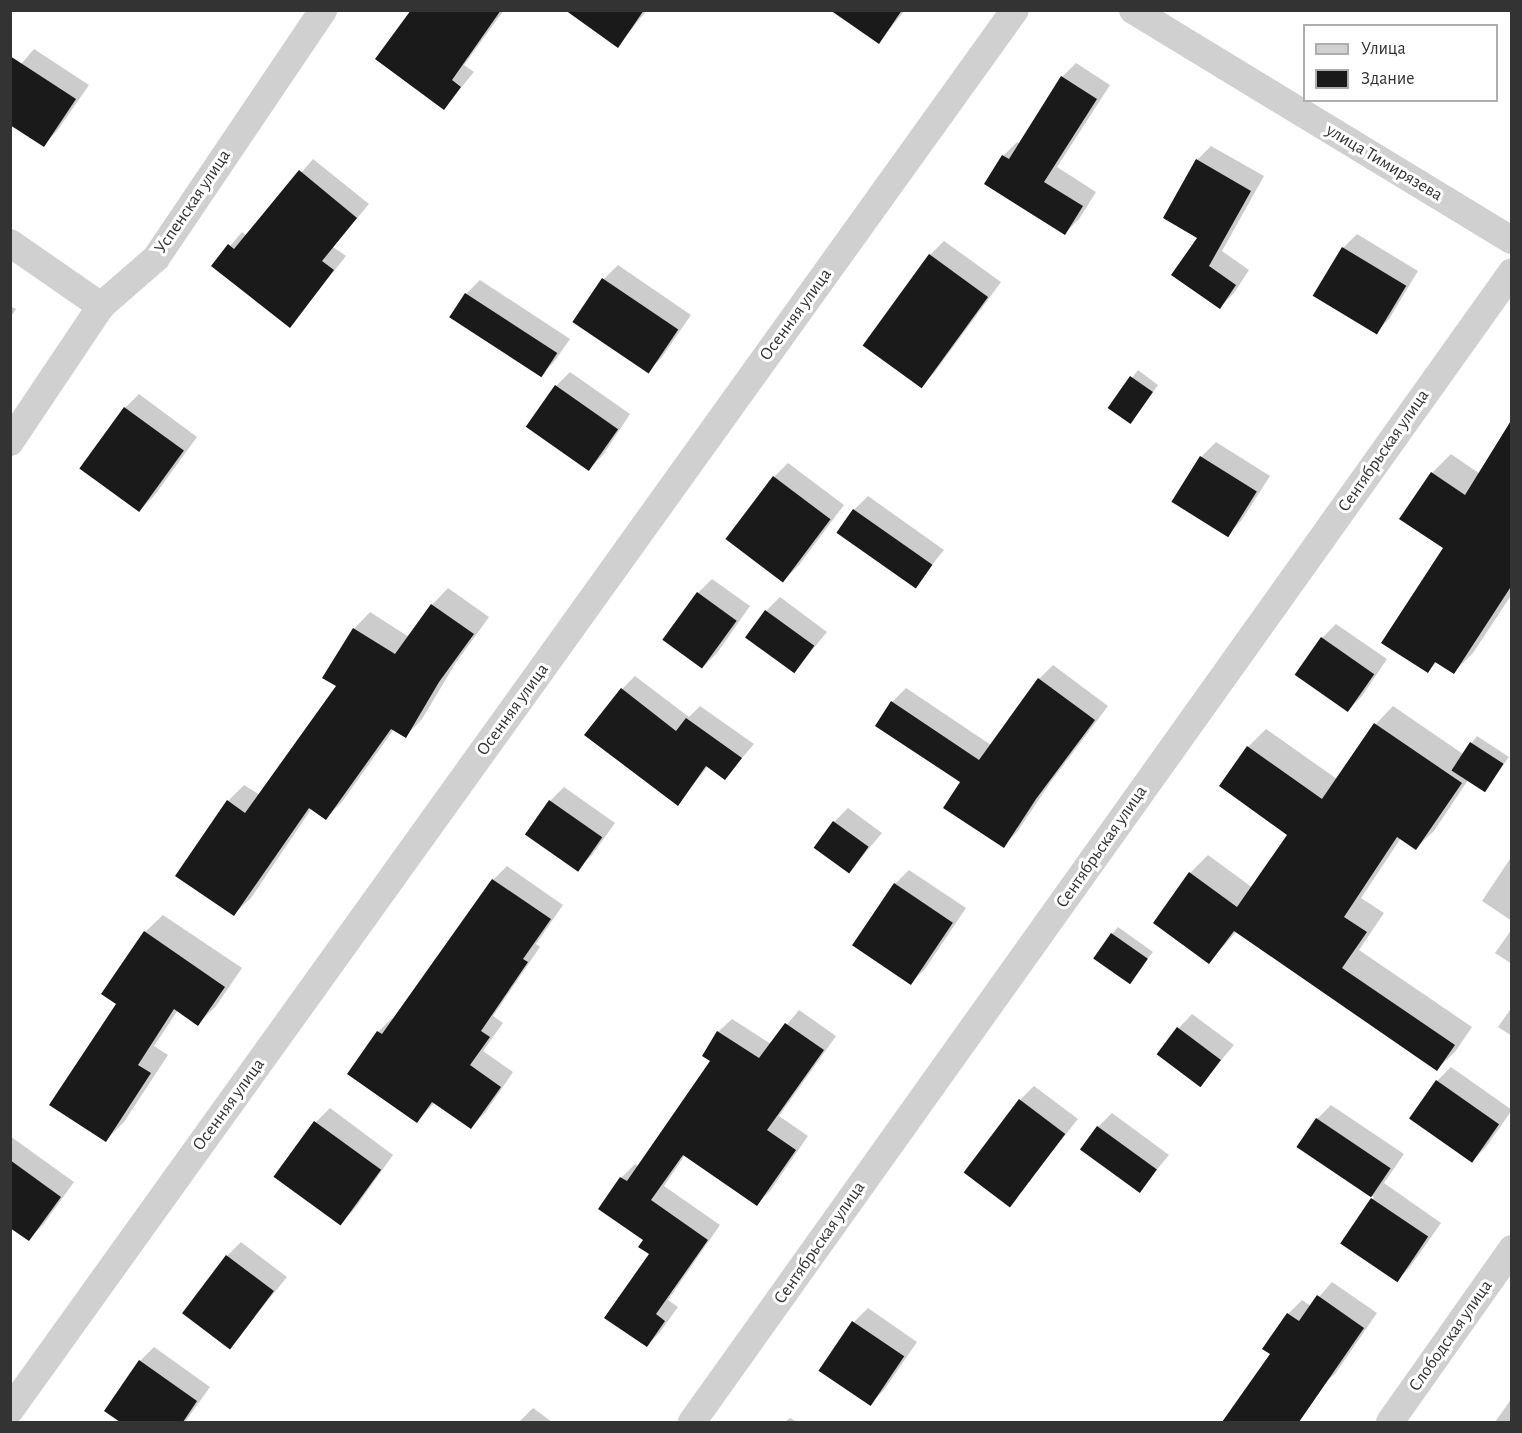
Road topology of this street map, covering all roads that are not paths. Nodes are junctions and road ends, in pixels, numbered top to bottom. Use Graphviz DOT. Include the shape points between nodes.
graph roads {
  1 [pos="323,10"];
  2 [pos="1015,10"];
  3 [pos="1133,10"];
  4 [pos="1512,240"];
  5 [pos="10,243"];
  6 [pos="1512,272"];
  7 [pos="101,306"];
  8 [pos="10,442"];
  9 [pos="1512,1249"];
  10 [pos="10,1410"];
  11 [pos="692,1422"];
  12 [pos="1390,1422"];
  1 -- 7 [label="street, Успенская улица" via="156,258"];
  2 -- 10 [label="street, Осенняя улица"];
  3 -- 4 [label="street, улица Тимирязева"];
  5 -- 7 [label="street"];
  6 -- 11 [label="street, Сентябрьская улица"];
  7 -- 8 [label="street, Успенская улица"];
  9 -- 12 [label="street, Слободская улица"];
}
